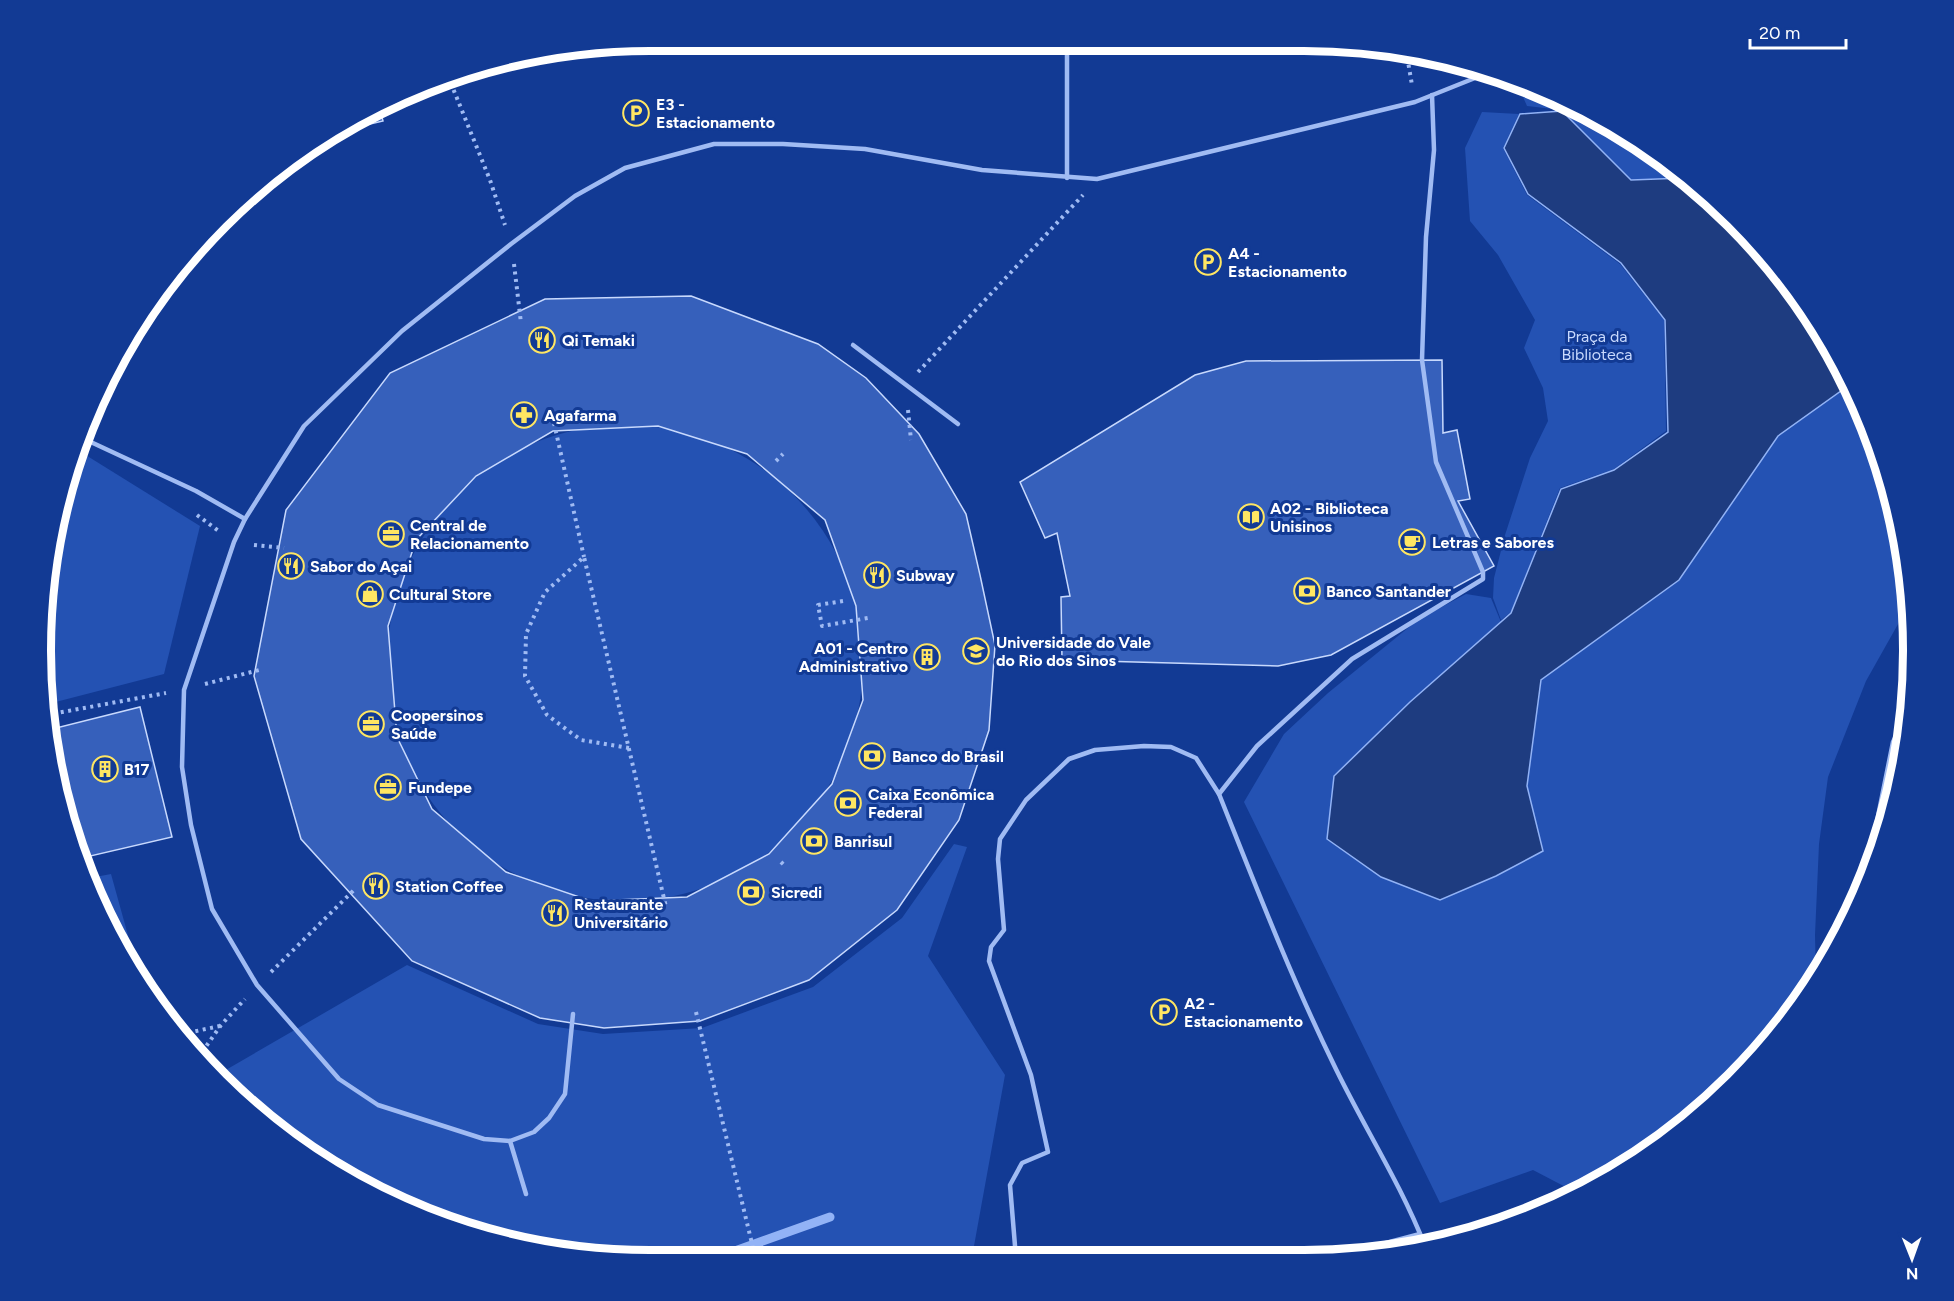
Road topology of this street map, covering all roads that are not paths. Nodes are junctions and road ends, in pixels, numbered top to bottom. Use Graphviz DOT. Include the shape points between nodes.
graph roads {
  1 [pos="1067,51"];
  2 [pos="1477,77"];
  3 [pos="1432,95"];
  4 [pos="1067,178"];
  5 [pos="853,345"];
  6 [pos="958,424"];
  7 [pos="89,441"];
  8 [pos="245,519"];
  9 [pos="1897,734"];
  10 [pos="1219,794"];
  11 [pos="1875,830"];
  12 [pos="573,1014"];
  13 [pos="510,1141"];
  14 [pos="526,1194"];
  15 [pos="1420,1234"];
  16 [pos="1422,1238"];
  17 [pos="1376,1246"];
  18 [pos="1015,1250"];
  1 -- 4 [label="lane"];
  2 -- 3 [label="lane"];
  3 -- 4 [label="lane" via="1097,179"];
  3 -- 10 [label="lane" via="1434,150 1426,237 1422,360 1436,462 1483,579 1352,659 1257,746"];
  4 -- 8 [label="lane" via="982,170 866,149 783,144 714,144 625,168 575,196 402,331 304,426"];
  5 -- 6 [label="lane"];
  7 -- 8 [label="lane" via="196,491"];
  8 -- 13 [label="lane" via="184,690 182,767 191,825 212,909 257,985 339,1079 378,1106 484,1139"];
  9 -- 11 [label="lane"];
  10 -- 15 [label="lane" via="1308,1012"];
  10 -- 18 [label="lane" via="1196,758 1172,747 1095,750 1069,759 1026,800 1000,839 1004,930 991,947 989,962 1031,1075 1048,1152 1022,1163 1010,1185"];
  12 -- 13 [label="lane" via="565,1094 534,1132"];
  13 -- 14 [label="lane"];
  15 -- 16 [label="lane"];
  15 -- 17 [label="lane"];
}
